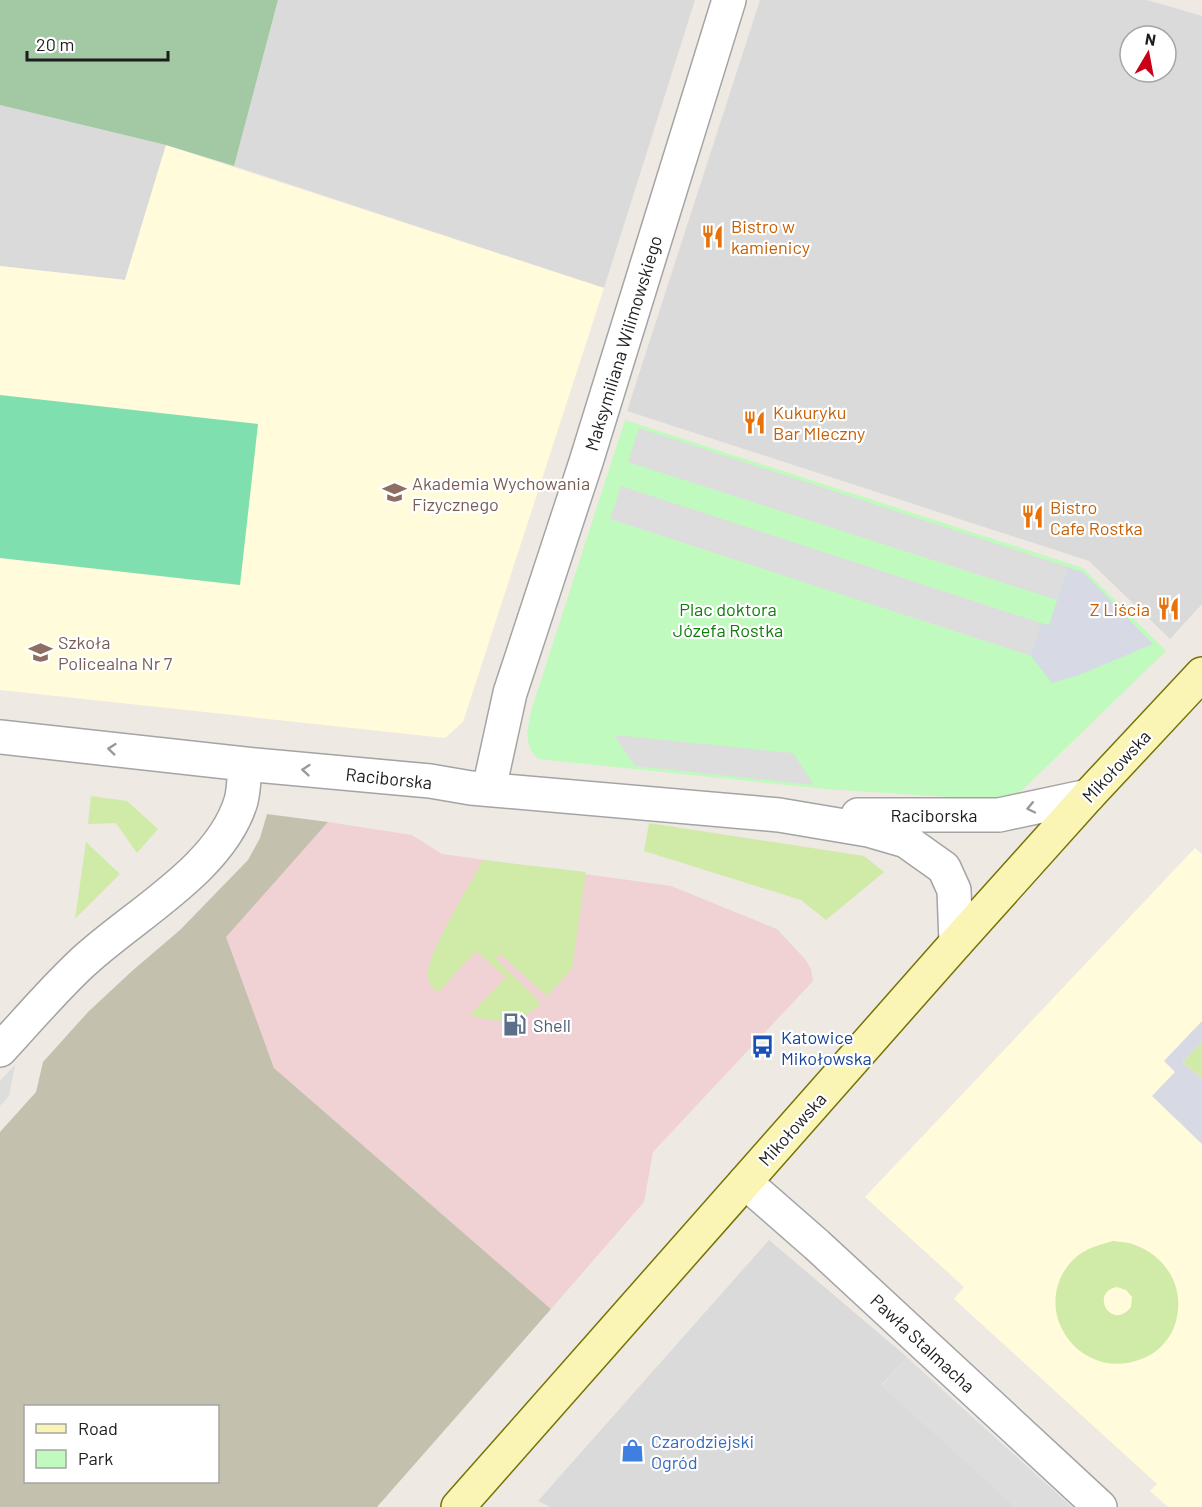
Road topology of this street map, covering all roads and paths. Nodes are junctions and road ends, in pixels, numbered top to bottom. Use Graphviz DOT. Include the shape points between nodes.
graph roads {
  1 [pos="729,0"];
  2 [pos="1202,674"];
  3 [pos="0,737"];
  4 [pos="245,764"];
  5 [pos="489,789"];
  6 [pos="1088,796"];
  7 [pos="778,815"];
  8 [pos="956,943"];
  9 [pos="0,1050"];
  10 [pos="745,1182"];
  11 [pos="458,1507"];
  12 [pos="1100,1507"];
  1 -- 5 [label="street, Maksymiliana Wilimowskiego" via="510,693"];
  2 -- 6 [label="main road, Mikołowska"];
  4 -- 3 [label="street, Raciborska, one-way"];
  5 -- 4 [label="street, Raciborska, one-way"];
  4 -- 9 [label="street" via="241,800 215,848 162,899 81,963"];
  5 -- 7 [label="street, Raciborska"];
  6 -- 7 [label="street, Raciborska, one-way" via="999,815"];
  6 -- 8 [label="main road, Mikołowska"];
  7 -- 8 [label="street, Raciborska" via="906,840 944,868 954,890"];
  8 -- 10 [label="main road, Mikołowska"];
  10 -- 11 [label="main road, Mikołowska"];
  10 -- 12 [label="street, Pawła Stalmacha"];
}
